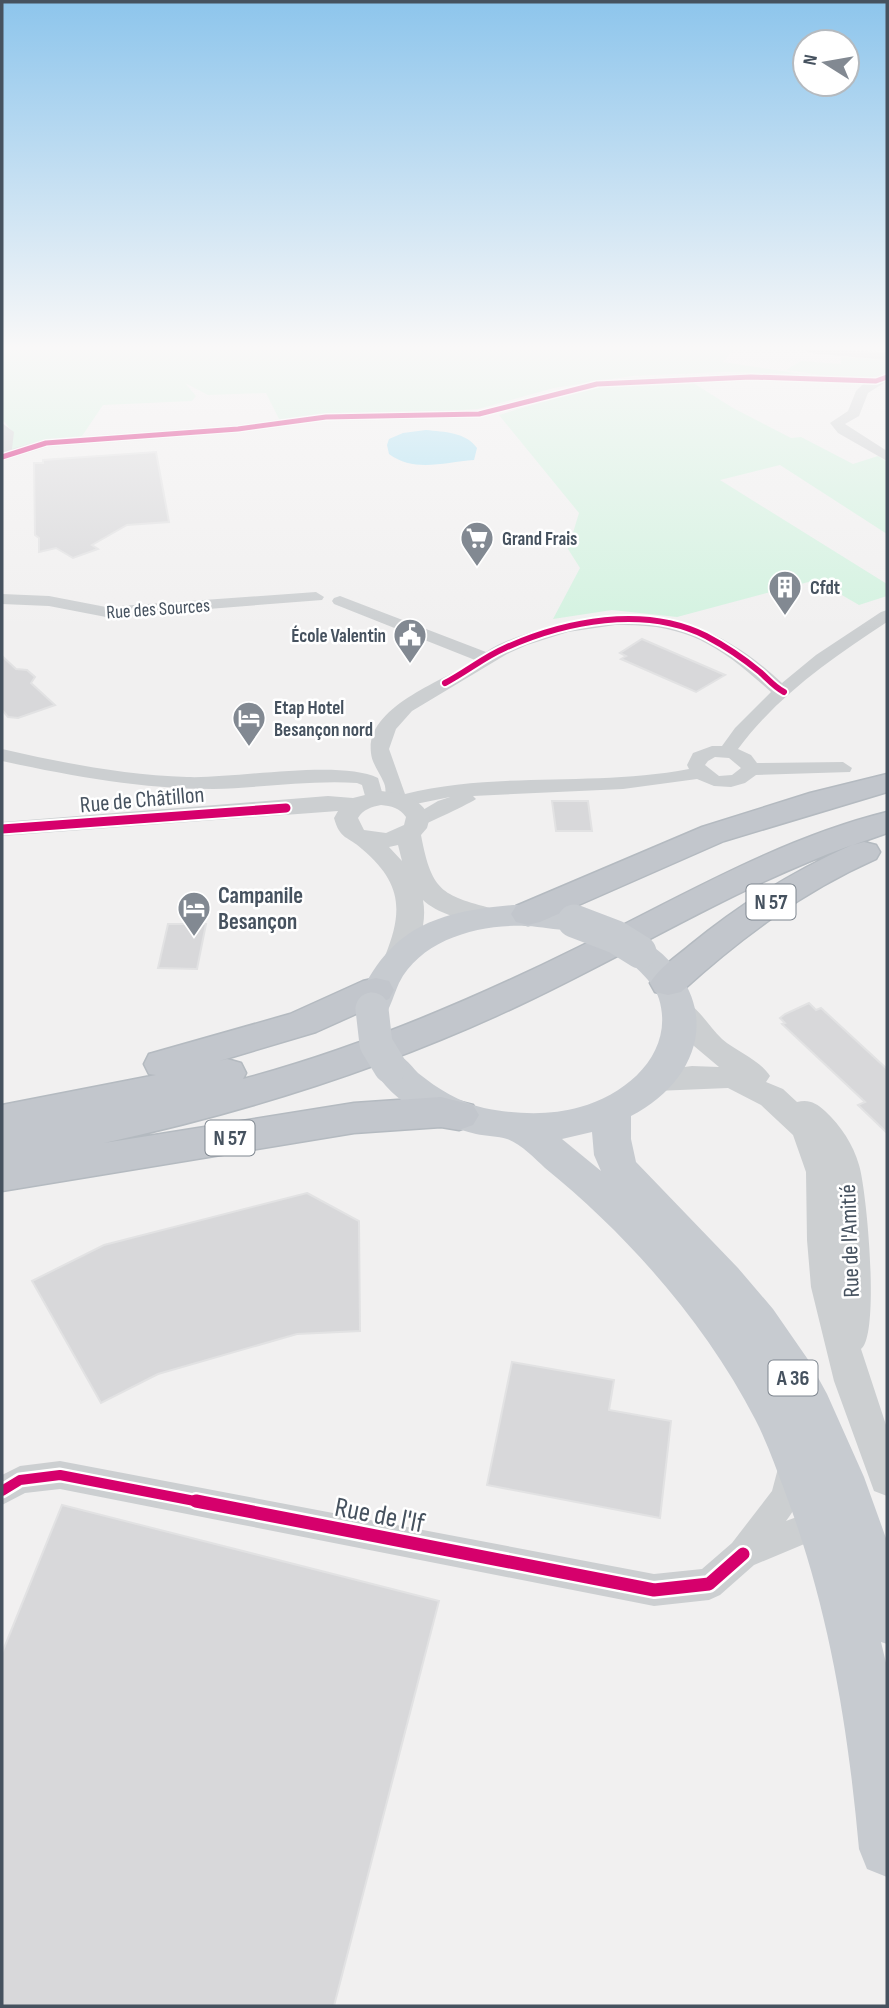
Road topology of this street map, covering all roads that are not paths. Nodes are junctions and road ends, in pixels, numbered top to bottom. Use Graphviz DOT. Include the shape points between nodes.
graph roads {
  1 [pos="49,443"];
  2 [pos="864,443"];
  3 [pos="3,456"];
  4 [pos="887,457"];
  5 [pos="2,599"];
  6 [pos="887,615"];
  7 [pos="485,659"];
  8 [pos="784,692"];
  9 [pos="727,752"];
  10 [pos="2,755"];
  11 [pos="843,768"];
  12 [pos="751,769"];
  13 [pos="700,773"];
  14 [pos="887,783"];
  15 [pos="495,789"];
  16 [pos="887,803"];
  17 [pos="373,812"];
  18 [pos="887,822"];
  19 [pos="413,828"];
  20 [pos="2,829"];
  21 [pos="887,843"];
  22 [pos="528,914"];
  23 [pos="488,916"];
  24 [pos="399,956"];
  25 [pos="673,996"];
  26 [pos="374,1000"];
  27 [pos="656,1080"];
  28 [pos="2,1102"];
  29 [pos="613,1111"];
  30 [pos="458,1115"];
  31 [pos="2,1120"];
  32 [pos="518,1126"];
  33 [pos="2,1148"];
  34 [pos="2,1175"];
  35 [pos="852,1381"];
  36 [pos="880,1438"];
  37 [pos="807,1444"];
  38 [pos="887,1479"];
  39 [pos="2,1491"];
  40 [pos="822,1522"];
  41 [pos="743,1554"];
  42 [pos="887,1619"];
  43 [pos="887,1849"];
  1 -- 3 [label="street"];
  2 -- 4 [label="street"];
  5 -- 7 [label="street, Rue des Sources" via="49,601 106,612 316,597 335,591 343,596 340,601"];
  6 -- 8 [label="street" via="820,660"];
  7 -- 8 [label="street" via="559,631 619,620 653,621 681,626 717,642"];
  7 -- 17 [label="street" via="392,719 379,751 396,786"];
  8 -- 9 [label="street" via="747,724"];
  9 -- 12 [label="street" via="742,757"];
  9 -- 13 [label="street" via="700,757 696,765"];
  10 -- 17 [label="street" via="169,782 361,776 371,782"];
  11 -- 12 [label="street"];
  12 -- 13 [label="street" via="745,778 731,782"];
  13 -- 15 [label="street" via="656,781"];
  14 -- 22 [label="highway" via="713,834"];
  15 -- 17 [label="street" via="426,794"];
  15 -- 19 [label="street" via="445,805"];
  16 -- 31 [label="highway, N 57" via="775,843 522,964 335,1041 173,1086"];
  17 -- 19 [label="street" via="415,809"];
  17 -- 19 [label="street" via="386,841"];
  17 -- 20 [label="street, Rue de Châtillon" via="323,816 285,808"];
  17 -- 24 [label="street" via="386,857 411,907"];
  18 -- 33 [label="highway, N 57" via="793,857 506,997 347,1061 171,1113"];
  19 -- 23 [label="street" via="415,865 436,898"];
  21 -- 25 [label="highway, N 57" via="830,868 715,940"];
  22 -- 23 [label="main road"];
  22 -- 25 [label="main road, bridge" via="574,921 616,937 640,952"];
  23 -- 24 [label="main road" via="444,928"];
  24 -- 26 [label="main road"];
  25 -- 27 [label="main road, N 57" via="678,1042"];
  25 -- 35 [label="street, Rue de l'Amitié" via="698,1034 720,1055 786,1094 834,1143 847,1175 849,1200"];
  26 -- 28 [label="highway" via="142,1070"];
  26 -- 30 [label="main road, N 57, bridge" via="376,1044 390,1067 415,1091"];
  27 -- 29 [label="main road, N 57"];
  27 -- 35 [label="street, Rue de l'Amitié" via="732,1077 772,1097 806,1129 822,1172 828,1287"];
  29 -- 32 [label="main road, N 57" via="584,1121"];
  29 -- 37 [label="main road, A 36" via="610,1146 616,1164 774,1343"];
  30 -- 32 [label="main road, N 57"];
  30 -- 34 [label="highway, N 57" via="429,1112 354,1118"];
  32 -- 37 [label="main road, A 36" via="593,1185 676,1268 767,1398"];
  35 -- 36 [label="street, Rue de l'Amitié"];
  36 -- 38 [label="street, Rue de l'Amitié"];
  37 -- 40 [label="main road, A 36"];
  37 -- 41 [label="street" via="786,1497"];
  37 -- 42 [label="main road, A 36" via="856,1517"];
  39 -- 41 [label="street, Rue de l'If" via="20,1480 60,1475 654,1590 709,1584"];
  40 -- 41 [label="street"];
  40 -- 43 [label="main road, A 36" via="869,1698"];
}
